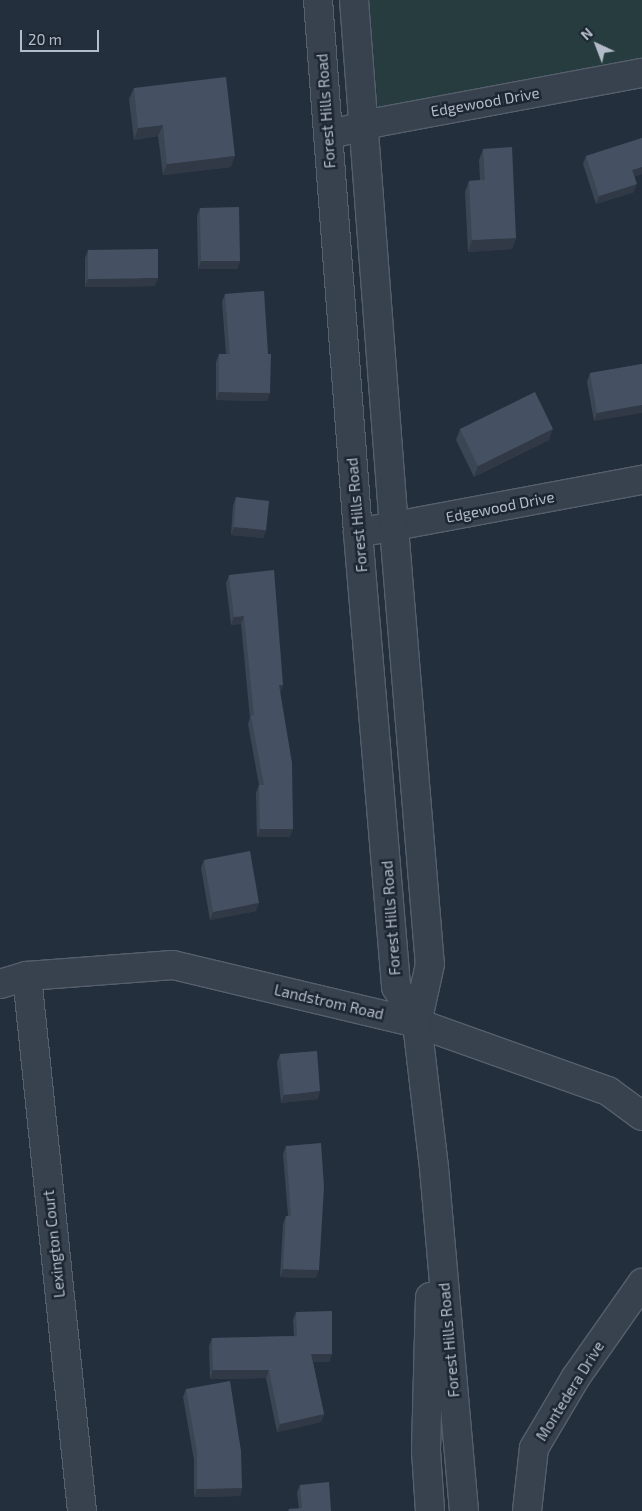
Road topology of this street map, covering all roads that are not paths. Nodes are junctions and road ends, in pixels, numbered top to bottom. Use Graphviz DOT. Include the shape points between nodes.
graph roads {
  1 [pos="318,0"];
  2 [pos="354,0"];
  3 [pos="642,73"];
  4 [pos="364,125"];
  5 [pos="328,135"];
  6 [pos="642,480"];
  7 [pos="394,528"];
  8 [pos="358,533"];
  9 [pos="26,976"];
  10 [pos="0,984"];
  11 [pos="417,1023"];
  12 [pos="642,1116"];
  13 [pos="434,1168"];
  14 [pos="642,1283"];
  15 [pos="82,1511"];
  16 [pos="430,1511"];
  17 [pos="464,1511"];
  18 [pos="527,1511"];
  1 -- 5 [label="street, Forest Hills Road"];
  2 -- 4 [label="street, Forest Hills Road"];
  3 -- 4 [label="street, Edgewood Drive"];
  4 -- 5 [label="street, Edgewood Drive"];
  4 -- 7 [label="street, Forest Hills Road"];
  5 -- 8 [label="street, Forest Hills Road"];
  6 -- 7 [label="street, Edgewood Drive"];
  7 -- 8 [label="street, Edgewood Drive"];
  7 -- 11 [label="street, Forest Hills Road" via="430,964"];
  8 -- 11 [label="street, Forest Hills Road" via="396,987"];
  9 -- 10 [label="street, Landstrom Road"];
  9 -- 11 [label="street, Landstrom Road" via="173,965"];
  9 -- 15 [label="street, Lexington Court"];
  11 -- 12 [label="street, Landstrom Road" via="608,1091"];
  11 -- 13 [label="street, Forest Hills Road"];
  13 -- 16 [label="street, Forest Hills Road" via="426,1450"];
  13 -- 17 [label="street, Forest Hills Road"];
  14 -- 18 [label="street, Montedera Drive" via="576,1377 534,1448"];
}
